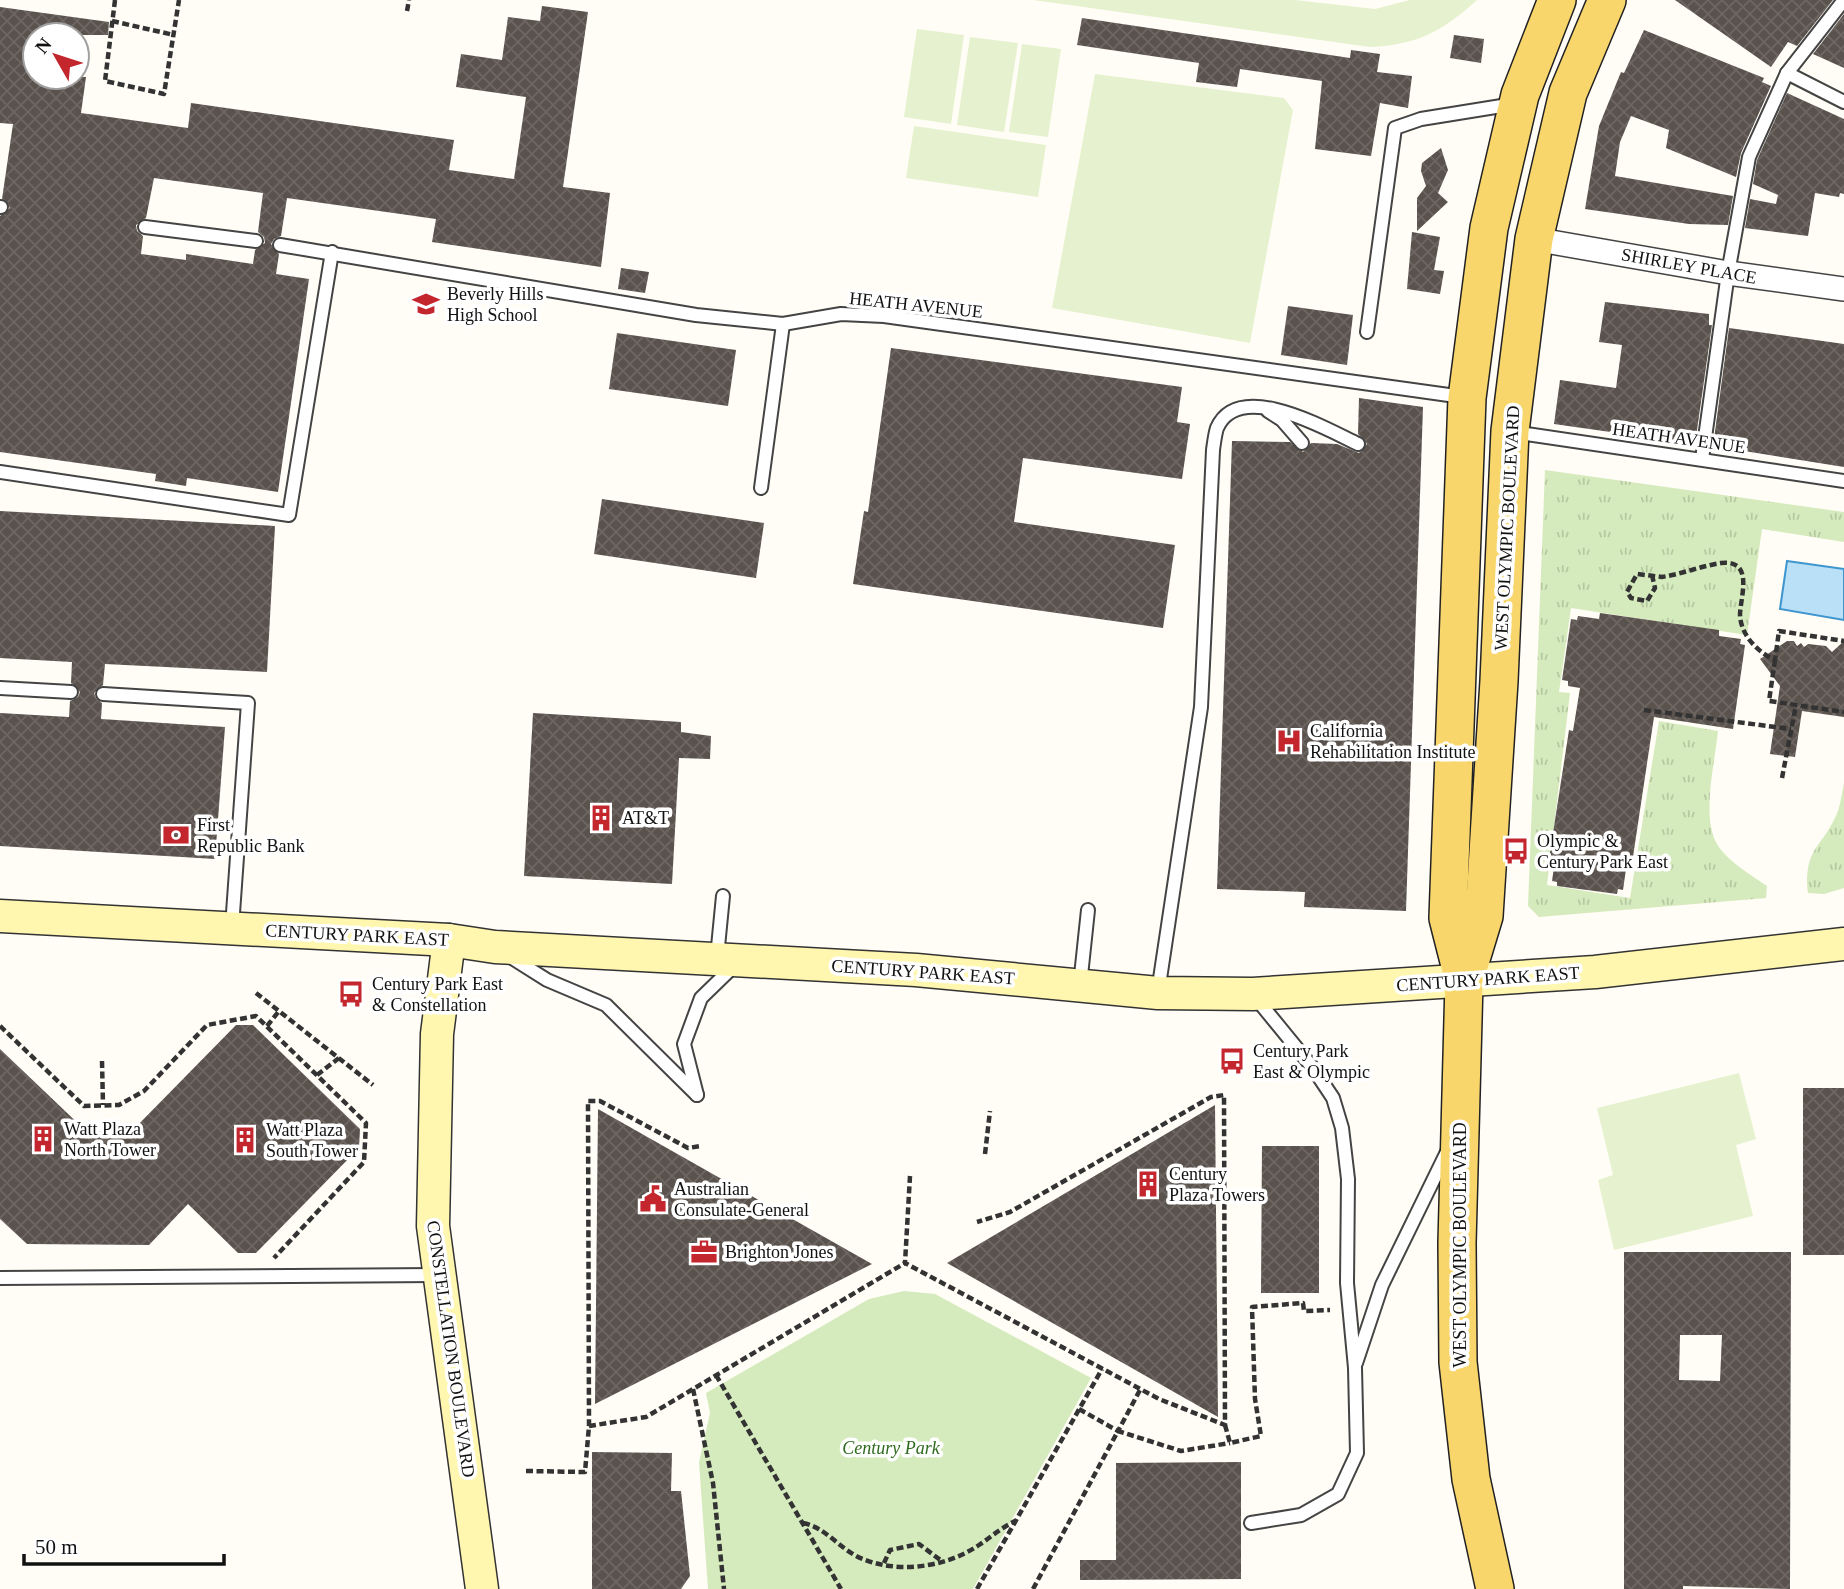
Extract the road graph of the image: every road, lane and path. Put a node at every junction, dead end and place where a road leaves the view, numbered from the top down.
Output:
1 (115, 0) edge
2 (179, 0) edge
3 (409, 0) edge
4 (1557, 0) edge
5 (1607, 0) edge
6 (1844, 0) edge
7 (407, 11) dead end
8 (112, 21) junction
9 (174, 35) junction
10 (1787, 73) junction
11 (1844, 102) edge
12 (1518, 103) junction
13 (145, 227) dead end
14 (1534, 239) junction
15 (256, 242) dead end
16 (280, 245) dead end
17 (332, 252) junction
18 (1728, 273) junction
19 (1844, 289) edge
20 (783, 324) junction
21 (1367, 332) dead end
22 (1467, 398) junction
23 (1262, 407) junction
24 (1510, 431) junction
25 (1302, 443) dead end
26 (1358, 444) dead end
27 (1702, 459) junction
28 (0, 472) edge
29 (1844, 481) edge
30 (761, 488) dead end
31 (1652, 575) junction
32 (1844, 641) edge
33 (1775, 660) junction
34 (0, 688) edge
35 (71, 692) dead end
36 (103, 694) dead end
37 (1796, 705) junction
38 (1644, 710) dead end
39 (1844, 712) edge
40 (1791, 729) junction
41 (1783, 778) dead end
42 (723, 896) dead end
43 (1088, 910) dead end
44 (0, 916) edge
45 (232, 928) junction
46 (449, 940) junction
47 (1844, 944) edge
48 (495, 947) junction
49 (729, 958) junction
50 (1464, 982) junction
51 (1080, 985) junction
52 (256, 993) dead end
53 (1158, 993) junction
54 (1253, 994) junction
55 (279, 1011) junction
56 (0, 1026) edge
57 (267, 1026) junction
58 (339, 1058) junction
59 (102, 1061) dead end
60 (317, 1075) junction
61 (373, 1085) dead end
62 (103, 1105) junction
63 (990, 1111) dead end
64 (1460, 1127) junction
65 (701, 1146) dead end
66 (985, 1154) dead end
67 (910, 1176) dead end
68 (977, 1222) dead end
69 (905, 1263) junction
70 (438, 1275) junction
71 (257, 1276) junction
72 (0, 1278) edge
73 (1330, 1310) dead end
74 (1355, 1368) junction
75 (1102, 1370) junction
76 (716, 1375) junction
77 (693, 1389) junction
78 (1140, 1390) junction
79 (1079, 1409) junction
80 (1225, 1425) junction
81 (589, 1426) junction
82 (1118, 1431) junction
83 (1230, 1443) junction
84 (526, 1471) dead end
85 (1477, 1515) junction
86 (1016, 1520) junction
87 (802, 1523) junction
88 (1251, 1523) dead end
89 (943, 1562) junction
90 (884, 1563) junction
91 (482, 1589) edge
92 (724, 1589) edge
93 (841, 1589) edge
94 (977, 1589) edge
95 (1033, 1589) edge
96 (1471, 1589) edge
97 (1495, 1589) edge
98 (1517, 1589) edge

1 - 8 path
2 - 9 path
3 - 7 path
4 - 12 main road, WEST OLYMPIC BOULEVARD
5 - 14 main road, WEST OLYMPIC BOULEVARD
6 - 10 lane
8 - 9 path
8 - 9 path
10 - 11 lane
10 - 18 lane
12 - 21 lane
12 - 22 main road, WEST OLYMPIC BOULEVARD
13 - 15 lane
14 - 18 street, SHIRLEY PLACE
14 - 24 main road, WEST OLYMPIC BOULEVARD
16 - 17 lane, HEATH AVENUE
17 - 20 lane, HEATH AVENUE
17 - 28 lane
18 - 19 street, SHIRLEY PLACE
18 - 27 lane
20 - 22 lane, HEATH AVENUE
20 - 30 lane
22 - 50 main road, WEST OLYMPIC BOULEVARD
23 - 25 lane
23 - 26 lane
23 - 53 lane
24 - 27 lane, HEATH AVENUE
24 - 50 main road, WEST OLYMPIC BOULEVARD
27 - 29 lane, HEATH AVENUE
31 - 31 path
31 - 33 path
32 - 33 path
33 - 37 path
34 - 35 lane
36 - 45 lane
37 - 39 path
37 - 40 path
38 - 40 path
40 - 41 path
42 - 49 lane
43 - 51 lane
44 - 45 main road, CENTURY PARK EAST
45 - 46 main road, CENTURY PARK EAST
46 - 48 main road, CENTURY PARK EAST
46 - 70 main road, CONSTELLATION BOULEVARD
47 - 50 main road, CENTURY PARK EAST
48 - 49 main road, CENTURY PARK EAST
48 - 49 lane
49 - 51 main road, CENTURY PARK EAST
50 - 54 main road, CENTURY PARK EAST
50 - 64 main road, WEST OLYMPIC BOULEVARD
51 - 53 main road, CENTURY PARK EAST
52 - 55 path
53 - 54 main road, CENTURY PARK EAST
54 - 74 lane
55 - 57 path
55 - 58 path
56 - 62 path
57 - 60 path
57 - 62 path
58 - 60 path
58 - 61 path
59 - 62 path
60 - 71 path
63 - 66 path
64 - 74 lane
64 - 85 main road, WEST OLYMPIC BOULEVARD
65 - 81 path
67 - 69 path
68 - 80 path
69 - 75 path
69 - 76 path
70 - 71 lane
70 - 91 main road, CONSTELLATION BOULEVARD
71 - 72 lane
73 - 83 path
74 - 88 lane
75 - 78 path
75 - 79 path
76 - 77 path
76 - 87 path
77 - 81 path
77 - 92 path
78 - 80 path
78 - 82 path
79 - 82 path
79 - 86 path
80 - 83 path
81 - 84 path
82 - 83 path
82 - 95 path
85 - 96 main road
85 - 97 main road, WEST OLYMPIC BOULEVARD
85 - 98 main road
86 - 89 path
86 - 94 path
87 - 90 path
87 - 93 path
89 - 90 path
89 - 90 path

